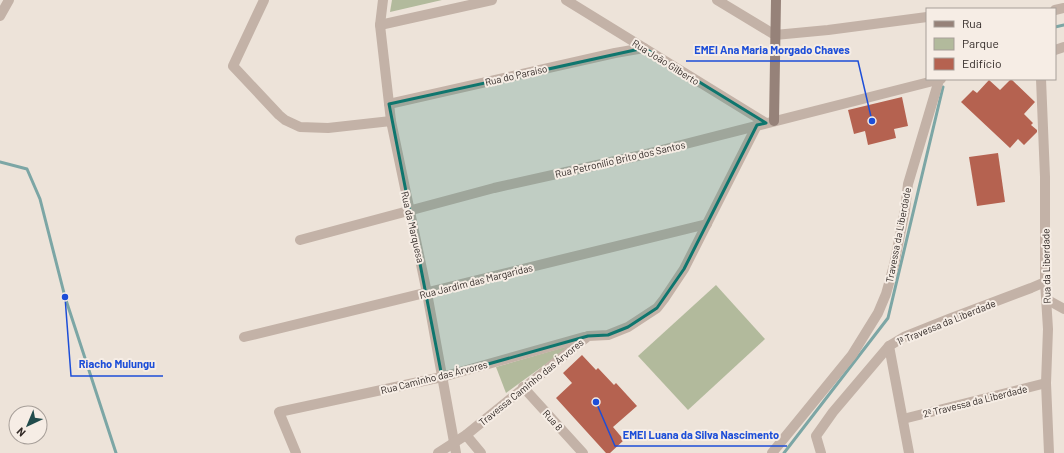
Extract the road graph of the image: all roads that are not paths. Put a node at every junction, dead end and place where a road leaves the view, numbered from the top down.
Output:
1 (9, 0) edge
2 (264, 0) edge
3 (383, 0) edge
4 (492, 0) edge
5 (566, 0) edge
6 (718, 0) edge
7 (776, 0) edge
8 (0, 16) edge
9 (926, 17) edge
10 (380, 25) junction
11 (775, 36) junction
12 (644, 48) junction
13 (936, 80) edge
14 (940, 80) edge
15 (1041, 80) edge
16 (389, 104) junction
17 (391, 121) junction
18 (766, 123) junction
19 (409, 211) junction
20 (708, 224) junction
21 (300, 240) dead end
22 (1045, 282) junction
23 (427, 293) junction
24 (1046, 300) junction
25 (1064, 309) edge
26 (588, 336) junction
27 (244, 338) dead end
28 (889, 346) junction
29 (442, 377) junction
30 (1046, 382) junction
31 (523, 388) junction
32 (903, 419) junction
33 (466, 435) junction
34 (455, 448) edge
35 (296, 453) edge
36 (438, 453) edge
37 (481, 453) edge
38 (583, 453) edge
39 (772, 453) edge
40 (821, 453) edge
41 (909, 453) edge
42 (1049, 453) edge

1 - 8 street
2 - 17 street
3 - 10 street, Rua da Marquesa
4 - 10 street
5 - 12 street, Rua João Gilberto
6 - 11 street
7 - 11 street
9 - 11 street
10 - 16 street, Rua da Marquesa
11 - 18 street
12 - 16 street, Rua do Paraíso
12 - 18 street, Rua João Gilberto
13 - 18 street, Rua Petronílio Brito dos Santos
14 - 39 street, Travessa da Liberdade
15 - 22 street, Rua da Liberdade
16 - 17 street, Rua da Marquesa
17 - 19 street, Rua da Marquesa
18 - 19 street, Rua Petronílio Brito dos Santos
18 - 20 street, Travessa Caminho das Árvores
19 - 21 street, Rua Petronílio Brito dos Santos
19 - 23 street, Rua da Marquesa
20 - 23 street, Rua Jardim das Margaridas
20 - 26 street, Travessa Caminho das Árvores
22 - 24 street, Rua da Liberdade
22 - 28 street, 1ª Travessa da Liberdade
23 - 27 street, Rua Jardim das Margaridas
23 - 29 street, Rua da Marquesa
24 - 25 street
24 - 30 street, Rua da Liberdade
26 - 29 street, Rua Caminho das Árvores
26 - 31 street, Travessa Caminho das Árvores
28 - 32 street
28 - 40 street, 1ª Travessa da Liberdade
29 - 34 street, Rua da Marquesa
29 - 35 street, Rua Caminho das Árvores
30 - 32 street, 2ª Travessa da Liberdade
30 - 42 street, Rua da Liberdade
31 - 33 street, Travessa Caminho das Árvores
31 - 38 street, Rua 8
32 - 41 street
33 - 34 street, Travessa Caminho das Árvores
33 - 37 street
34 - 36 street, Travessa Caminho das Árvores

